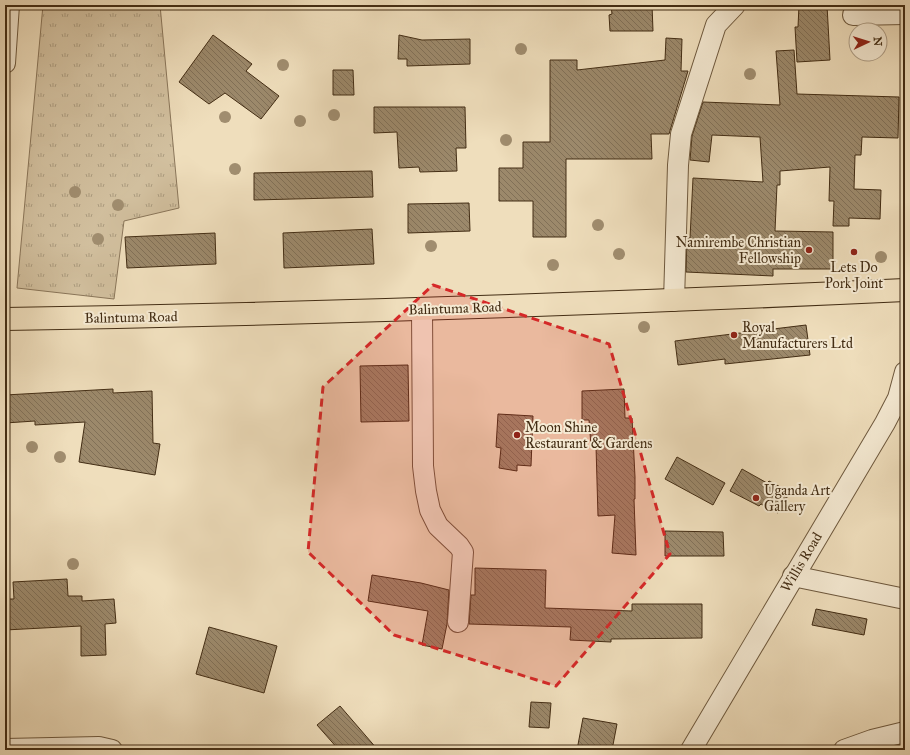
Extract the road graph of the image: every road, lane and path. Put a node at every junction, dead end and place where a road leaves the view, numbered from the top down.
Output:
1 (9, 5) edge
2 (735, 5) edge
3 (905, 14) edge
4 (853, 15) dead end
5 (5, 63) edge
6 (905, 290) edge
7 (674, 301) junction
8 (422, 310) junction
9 (5, 319) edge
10 (905, 372) edge
11 (793, 576) junction
12 (905, 598) edge
13 (458, 622) dead end
14 (905, 732) edge
15 (5, 749) edge
16 (112, 750) edge
17 (691, 750) edge
18 (844, 750) edge

1 - 5 street
2 - 7 street
3 - 4 street
6 - 7 main road, Balintuma Road
7 - 8 main road, Balintuma Road
8 - 9 main road, Balintuma Road
8 - 13 street
10 - 11 street, Willis Road
11 - 12 street
11 - 17 street, Willis Road
14 - 18 street
15 - 16 street

